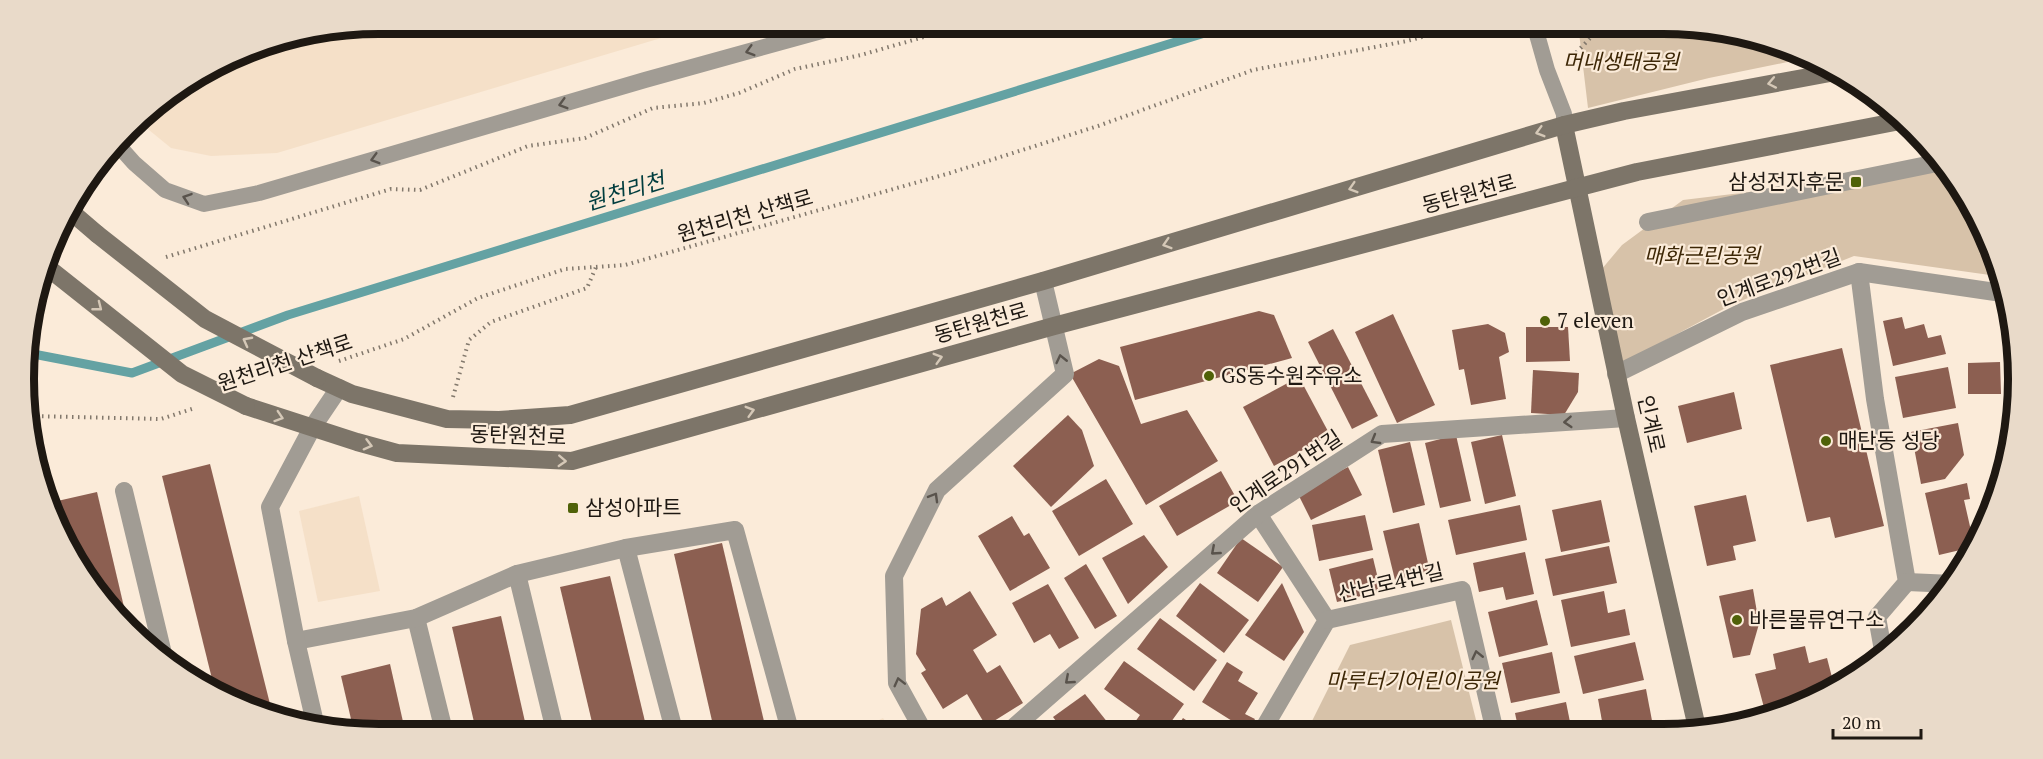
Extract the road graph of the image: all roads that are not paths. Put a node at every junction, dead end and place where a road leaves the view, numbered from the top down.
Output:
1 (811, 34) edge
2 (1537, 34) edge
3 (1824, 74) edge
4 (1893, 122) edge
5 (1564, 125) junction
6 (122, 150) edge
7 (1933, 164) edge
8 (1576, 188) junction
9 (76, 216) edge
10 (1648, 222) dead end
11 (52, 271) edge
12 (1859, 272) junction
13 (1043, 281) junction
14 (1998, 292) edge
15 (1053, 326) junction
16 (1616, 374) junction
17 (339, 388) junction
18 (1626, 418) junction
19 (312, 428) junction
20 (124, 491) dead end
21 (1258, 514) junction
22 (626, 548) junction
23 (517, 574) junction
24 (1907, 582) junction
25 (1941, 583) edge
26 (416, 618) junction
27 (1327, 620) junction
28 (296, 641) junction
29 (1882, 646) edge
30 (161, 647) edge
31 (314, 718) edge
32 (1696, 723) edge
33 (442, 724) edge
34 (553, 724) edge
35 (672, 724) edge
36 (787, 724) edge
37 (920, 724) edge
38 (1017, 724) edge
39 (1266, 724) edge
40 (1493, 724) edge

1 -> 6 lane
2 - 5 lane
3 -> 5 main road, 동탄원천로
4 - 8 main road, 동탄원천로
5 - 8 main road, 인계로
5 -> 13 main road, 동탄원천로
7 - 10 street
8 - 15 main road, 동탄원천로
8 - 16 main road, 인계로
17 -> 9 main road, 동탄원천로, bridge
11 -> 19 main road, 동탄원천로, bridge
12 - 14 street, 인계로292번길
12 - 16 street, 인계로292번길
12 - 24 street
13 - 15 street, 동탄원천로
13 - 17 main road, 동탄원천로
19 -> 15 main road, 동탄원천로
37 -> 15 street, 동탄원천로
16 - 18 main road, 인계로
17 - 19 street
18 -> 21 street, 인계로291번길
18 - 32 main road, 인계로
19 - 28 street
20 - 30 street
21 - 27 street
21 -> 38 street, 인계로291번길
22 - 23 street
22 - 35 street
22 - 36 street
23 - 26 street
23 - 34 street
24 - 25 street
24 - 29 street
26 - 28 street
26 - 33 street
27 - 39 street
40 -> 27 street, 산남로4번길
28 - 31 street

